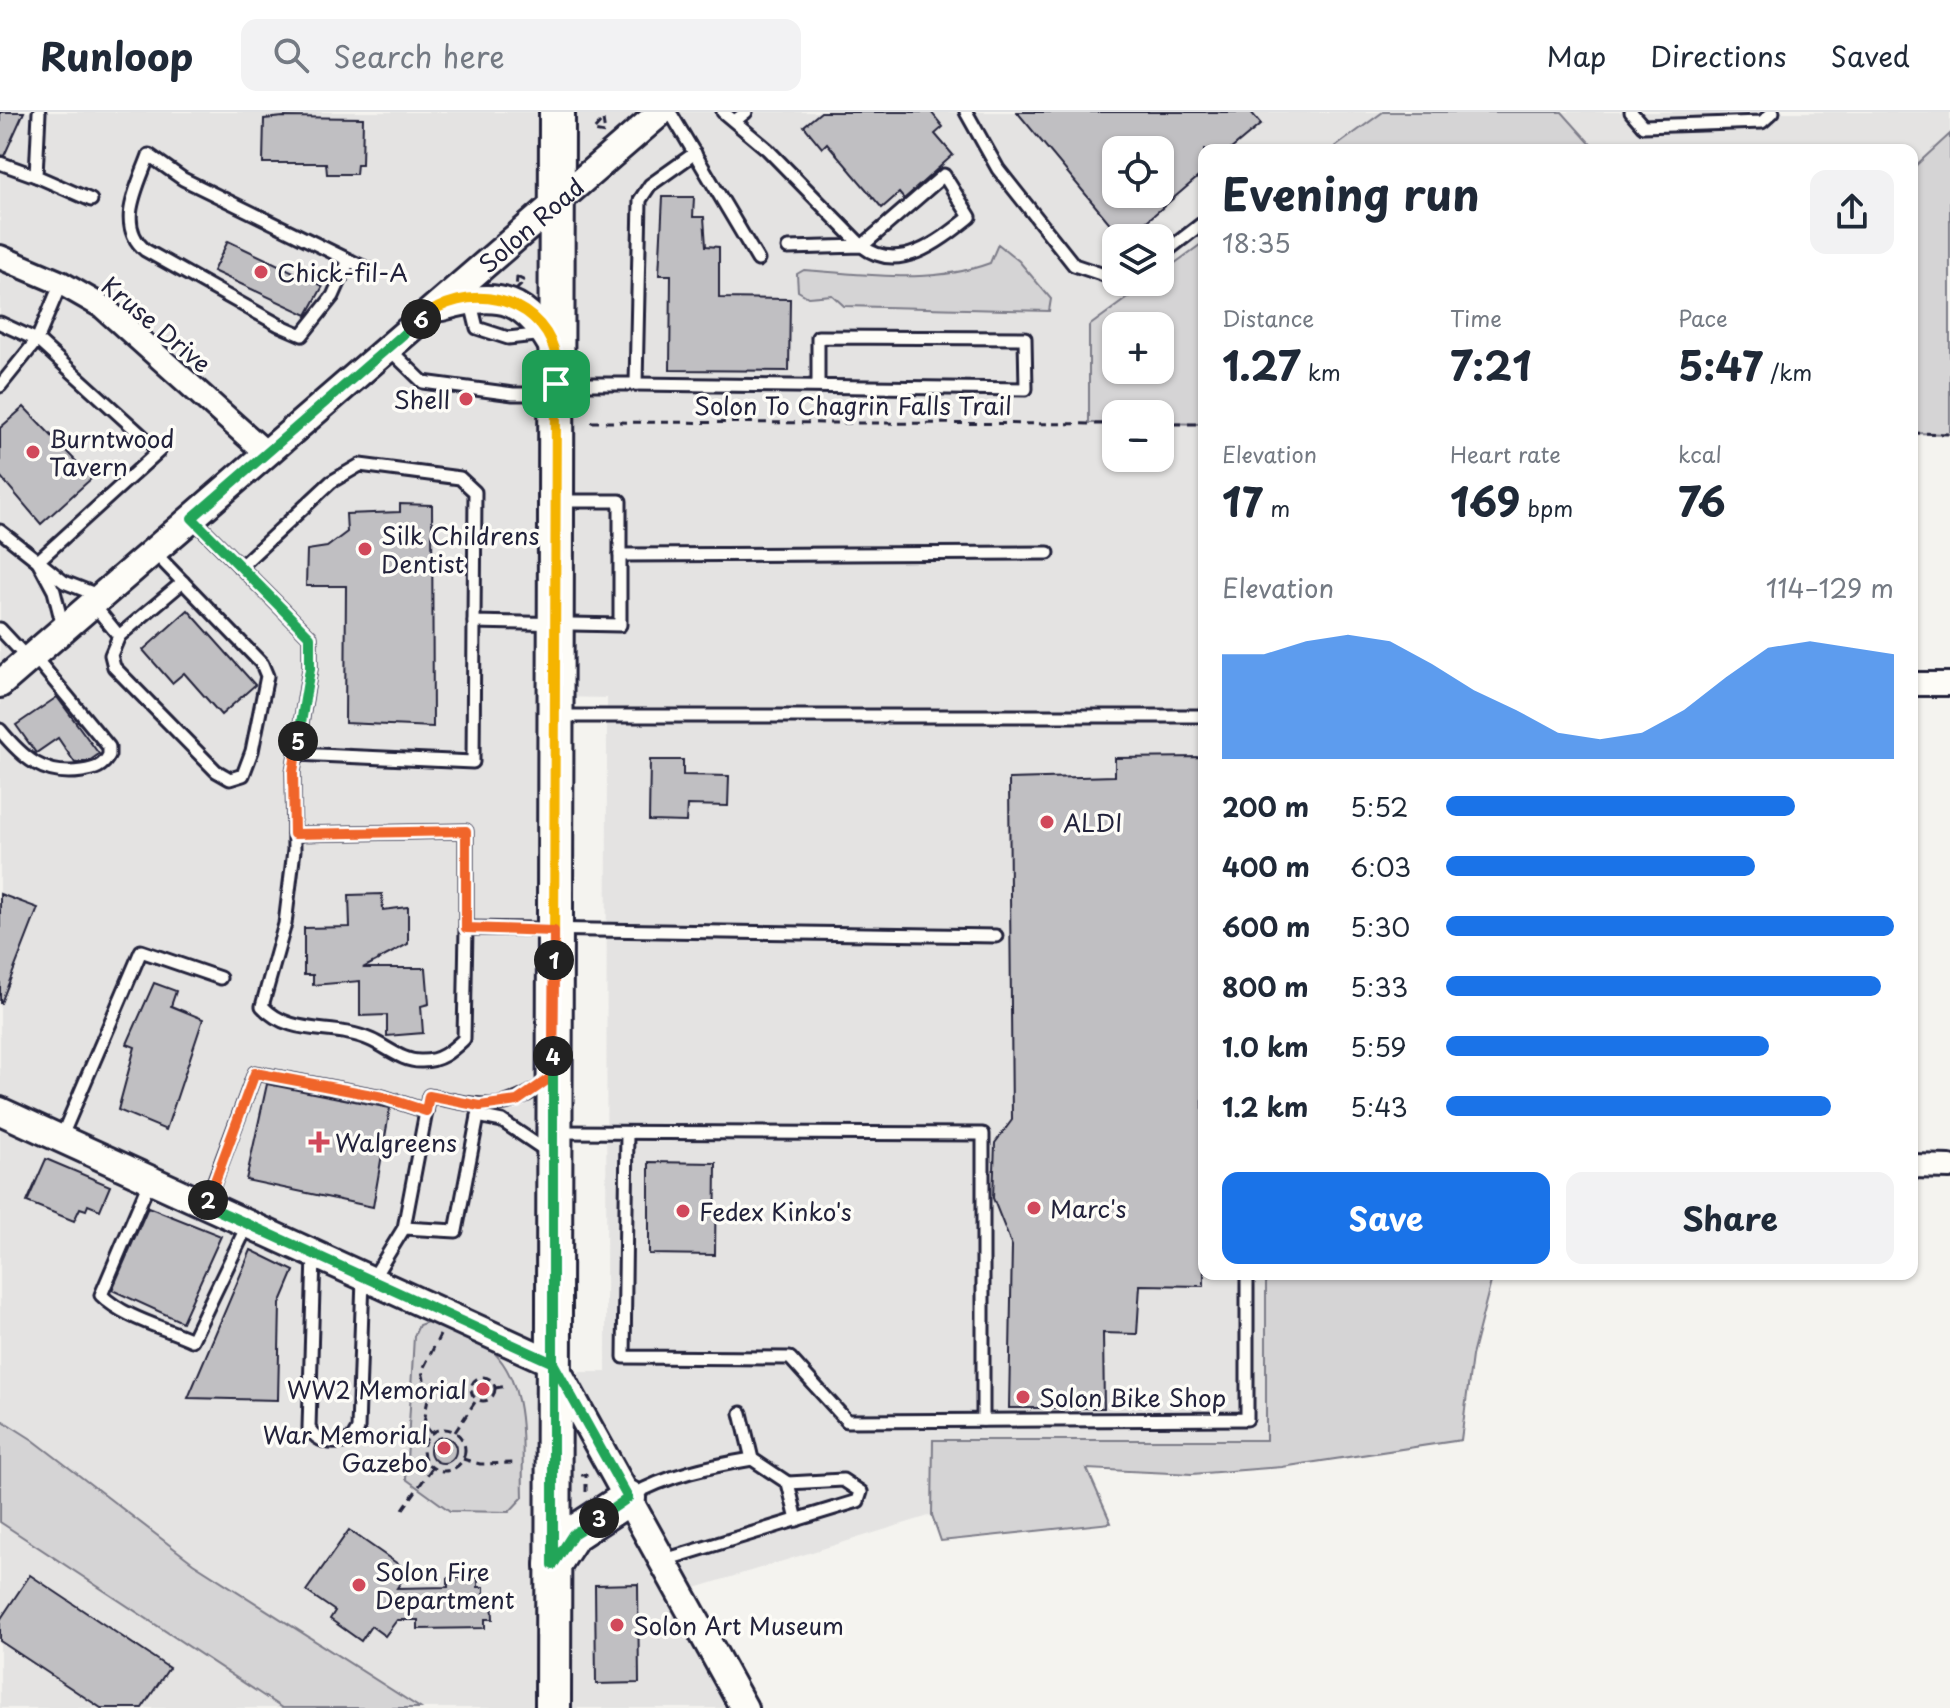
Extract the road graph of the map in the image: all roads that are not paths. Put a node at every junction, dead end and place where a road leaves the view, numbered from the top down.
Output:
1 (39, 112) edge
2 (557, 112) edge
3 (661, 112) edge
4 (670, 112) edge
5 (723, 112) edge
6 (746, 112) edge
7 (966, 112) edge
8 (1631, 112) edge
9 (1773, 112) edge
10 (736, 120) junction
11 (695, 153) junction
12 (0, 163) edge
13 (36, 176) junction
14 (91, 200) dead end
15 (556, 203) junction
16 (1198, 227) edge
17 (1174, 245) edge
18 (862, 246) junction
19 (788, 248) dead end
20 (0, 257) edge
21 (349, 260) junction
22 (758, 260) dead end
23 (369, 270) dead end
24 (1102, 274) edge
25 (61, 283) junction
26 (430, 311) junction
27 (0, 323) edge
28 (37, 340) junction
29 (388, 348) junction
30 (553, 366) junction
31 (636, 384) junction
32 (0, 386) edge
33 (818, 386) junction
34 (266, 453) junction
35 (555, 501) junction
36 (192, 518) junction
37 (0, 531) edge
38 (153, 551) junction
39 (1048, 553) dead end
40 (620, 555) junction
41 (38, 561) junction
42 (240, 567) junction
43 (183, 582) junction
44 (97, 600) junction
45 (474, 622) junction
46 (555, 622) junction
47 (0, 629) edge
48 (63, 629) junction
49 (119, 636) junction
50 (31, 657) junction
51 (0, 684) edge
52 (1918, 684) edge
53 (1950, 684) edge
54 (555, 716) junction
55 (1198, 716) edge
56 (0, 730) edge
57 (296, 754) junction
58 (294, 834) junction
59 (466, 928) junction
60 (554, 931) junction
61 (996, 936) dead end
62 (220, 978) dead end
63 (553, 1076) junction
64 (0, 1111) edge
65 (426, 1111) junction
66 (479, 1111) junction
67 (627, 1133) junction
68 (60, 1139) junction
69 (553, 1144) junction
70 (1918, 1166) edge
71 (1950, 1167) edge
72 (150, 1179) junction
73 (206, 1205) junction
74 (248, 1224) junction
75 (404, 1228) junction
76 (314, 1254) junction
77 (367, 1278) junction
78 (1247, 1280) edge
79 (553, 1363) junction
80 (741, 1413) dead end
81 (983, 1420) junction
82 (752, 1459) junction
83 (788, 1483) junction
84 (628, 1498) junction
85 (797, 1520) junction
86 (661, 1561) junction
87 (553, 1565) junction
88 (553, 1708) edge
89 (744, 1708) edge

1 - 13 lane
2 - 15 main road
3 - 15 street, Solon Road
4 - 11 lane
5 - 10 lane
6 - 10 lane
7 - 24 lane
8 - 9 lane
10 - 18 lane
11 - 22 lane
11 - 31 lane
12 - 13 lane
13 - 14 lane
15 - 26 street, Solon Road
15 - 30 main road
16 - 17 lane
18 - 18 lane
18 - 19 lane
20 - 25 street, Kruse Drive
21 - 21 lane
21 - 23 lane
25 - 28 lane
25 - 34 street, Kruse Drive
26 - 29 street, Solon Road
26 - 30 street
27 - 28 lane
28 - 32 lane
28 - 41 lane
29 - 30 lane
29 - 34 street, Solon Road
30 - 31 lane
30 - 35 main road
31 - 33 lane
33 - 33 lane
34 - 36 street, Solon Road
35 - 40 lane
35 - 46 main road
36 - 38 street, Solon Road
36 - 42 lane
37 - 41 lane
38 - 43 lane
38 - 44 street, Solon Road
39 - 40 lane
40 - 46 lane
41 - 44 lane
41 - 48 lane
42 - 45 lane
42 - 57 lane
43 - 49 lane
43 - 49 lane
44 - 48 street, Solon Road
44 - 49 lane
45 - 46 lane
45 - 57 lane
46 - 54 main road
47 - 50 lane
48 - 50 street, Solon Road
50 - 51 street, Solon Road
50 - 56 lane
52 - 53 street
54 - 55 lane
54 - 60 main road
57 - 58 lane
58 - 59 lane
58 - 59 lane
59 - 60 lane
60 - 61 lane
60 - 63 main road
62 - 68 lane
63 - 66 lane
63 - 69 main road
64 - 68 street
65 - 66 lane
65 - 73 lane
65 - 75 lane
66 - 69 lane
66 - 75 lane
67 - 69 lane
67 - 81 lane
67 - 81 lane
68 - 72 street
69 - 79 main road
70 - 71 street
72 - 73 street
72 - 74 lane
73 - 74 street
74 - 76 street
75 - 77 lane
76 - 77 street
76 - 77 lane
77 - 79 street
78 - 81 lane
79 - 84 street
79 - 87 main road
80 - 82 lane
82 - 83 lane
82 - 84 lane
83 - 85 lane
83 - 85 lane
84 - 86 street
84 - 87 main road
85 - 86 lane
86 - 89 street
87 - 88 main road

